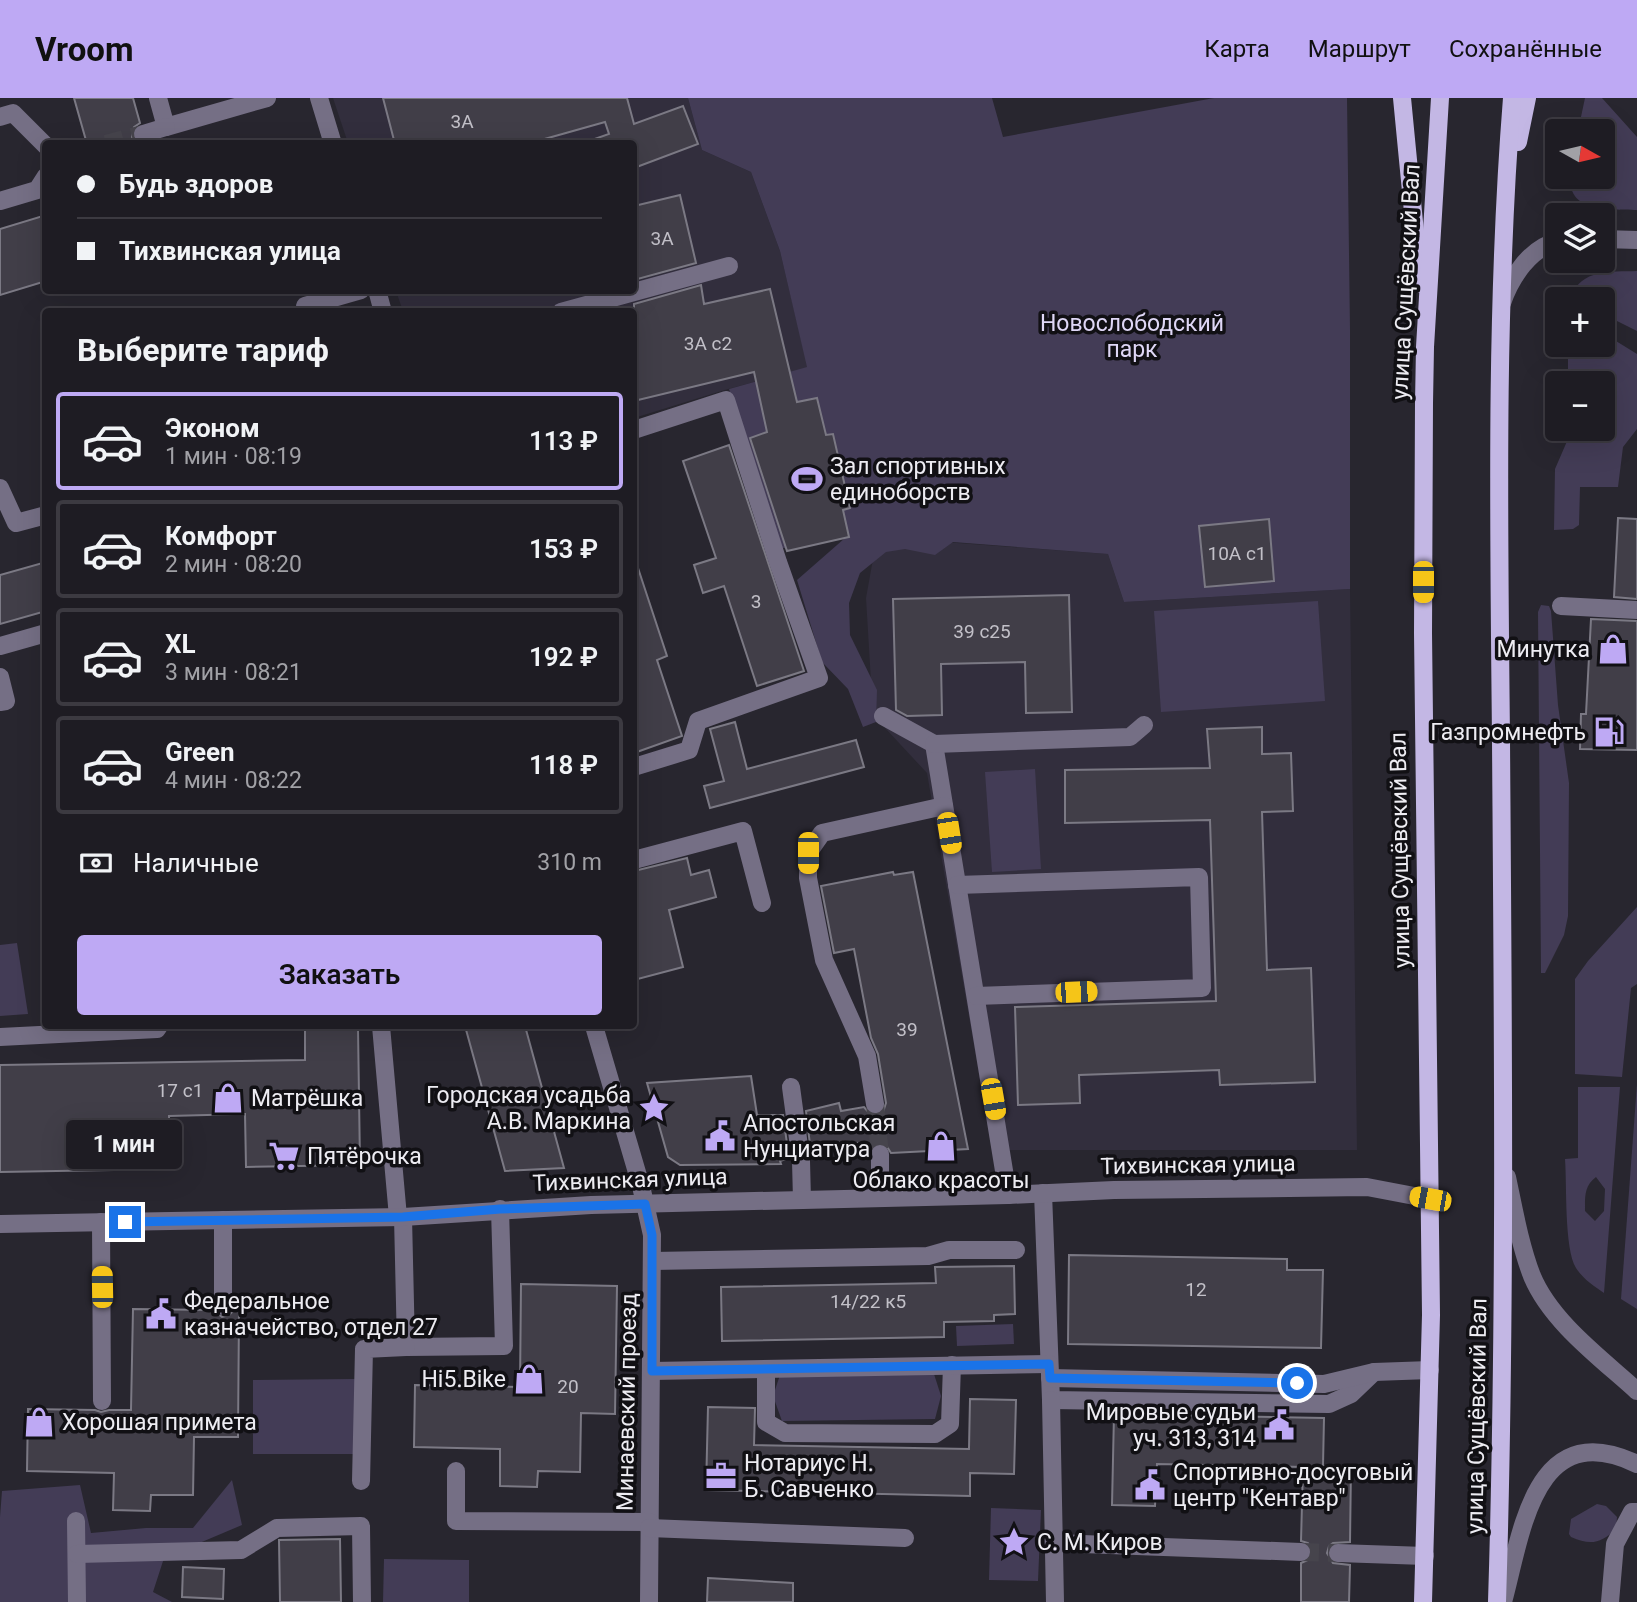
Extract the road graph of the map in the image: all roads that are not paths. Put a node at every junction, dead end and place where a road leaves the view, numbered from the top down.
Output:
1 (158, 98) edge
2 (267, 98) edge
3 (319, 98) edge
4 (1402, 98) edge
5 (1440, 98) edge
6 (1512, 98) edge
7 (1527, 98) edge
8 (4, 113) edge
9 (166, 127) junction
10 (143, 134) tunnel mouth
11 (332, 140) edge
12 (42, 143) edge
13 (42, 182) edge
14 (0, 201) edge
15 (1503, 239) junction
16 (1615, 239) edge
17 (1637, 240) edge
18 (1545, 244) edge
19 (729, 266) dead end
20 (637, 291) edge
21 (347, 294) edge
22 (627, 294) edge
23 (305, 306) dead end
24 (576, 308) edge
25 (1500, 317) junction
26 (1425, 347) junction
27 (637, 429) edge
28 (0, 488) edge
29 (42, 516) edge
30 (1562, 606) dead end
31 (1637, 610) edge
32 (42, 634) edge
33 (0, 646) edge
34 (0, 677) edge
35 (0, 702) edge
36 (883, 716) dead end
37 (1144, 725) dead end
38 (934, 744) junction
39 (637, 766) edge
40 (944, 806) junction
41 (637, 859) edge
42 (957, 885) junction
43 (762, 903) dead end
44 (976, 996) junction
45 (93, 1029) edge
46 (381, 1029) edge
47 (595, 1029) edge
48 (0, 1037) edge
49 (791, 1087) dead end
50 (876, 1104) tunnel mouth
51 (880, 1154) tunnel mouth
52 (1503, 1157) junction
53 (1043, 1193) junction
54 (1008, 1195) junction
55 (876, 1198) junction
56 (1430, 1199) junction
57 (802, 1200) junction
58 (645, 1204) junction
59 (500, 1209) junction
60 (400, 1217) junction
61 (223, 1220) junction
62 (101, 1222) junction
63 (0, 1224) edge
64 (1016, 1250) dead end
65 (653, 1261) junction
66 (223, 1306) dead end
67 (406, 1347) junction
68 (952, 1365) junction
69 (766, 1369) junction
70 (1430, 1370) junction
71 (652, 1371) junction
72 (1050, 1371) junction
73 (1374, 1372) junction
74 (1637, 1391) edge
75 (1051, 1400) junction
76 (102, 1401) dead end
77 (1637, 1464) edge
78 (456, 1471) dead end
79 (361, 1481) dead end
80 (1637, 1513) edge
81 (76, 1521) dead end
82 (650, 1525) junction
83 (905, 1538) dead end
84 (1055, 1543) junction
85 (1301, 1552) tunnel mouth
86 (1338, 1553) tunnel mouth
87 (76, 1554) junction
88 (1424, 1556) junction
89 (77, 1602) edge
90 (362, 1602) edge
91 (649, 1602) edge
92 (1055, 1602) edge
93 (1423, 1602) edge
94 (1497, 1602) edge
95 (1503, 1602) edge
96 (1610, 1602) edge

1 - 9 street
2 - 9 street
3 - 11 street
4 - 26 main road
5 - 26 main road, улица Сущёвский Вал
6 - 15 main road, улица Сущёвский Вал
7 - 15 main road
8 - 12 street
9 - 10 street
13 - 14 street
15 - 25 main road, улица Сущёвский Вал
16 - 17 street
18 - 25 street
19 - 20 street
21 - 23 street
22 - 24 street
25 - 52 main road, улица Сущёвский Вал
26 - 56 main road, улица Сущёвский Вал
27 - 39 street
28 - 29 street
30 - 31 street
32 - 33 street
34 - 35 street
36 - 38 street
37 - 38 street
38 - 40 street
40 - 42 street
40 - 50 street
41 - 43 street
42 - 44 street
42 - 44 street
44 - 54 street
45 - 48 street
46 - 60 street
47 - 58 street, Минаевский проезд
49 - 57 street
51 - 55 street
52 - 74 street
52 - 94 main road, улица Сущёвский Вал
53 - 54 street, Тихвинская улица
53 - 56 street, Тихвинская улица
53 - 72 street
54 - 55 street, Тихвинская улица
55 - 57 street, Тихвинская улица
56 - 70 main road, улица Сущёвский Вал
57 - 58 street, Тихвинская улица
58 - 59 street, Тихвинская улица
58 - 65 street, Минаевский проезд
59 - 60 street, Тихвинская улица
59 - 67 street
60 - 61 street, Тихвинская улица
60 - 67 street
61 - 62 street, Тихвинская улица
61 - 66 street
62 - 63 street, Тихвинская улица
62 - 76 street
64 - 65 street
65 - 71 street, Минаевский проезд
67 - 79 street
68 - 69 street
68 - 69 street
68 - 72 street
69 - 71 street
70 - 73 street
70 - 88 main road, улица Сущёвский Вал
71 - 82 street, Минаевский проезд
72 - 73 street
72 - 75 street
73 - 75 street
75 - 84 street
77 - 95 street
78 - 82 street
80 - 96 street
81 - 87 street
82 - 83 street
82 - 91 street, Минаевский проезд
84 - 85 street
84 - 92 street
86 - 88 street
87 - 89 street
87 - 90 street
88 - 93 main road, улица Сущёвский Вал

